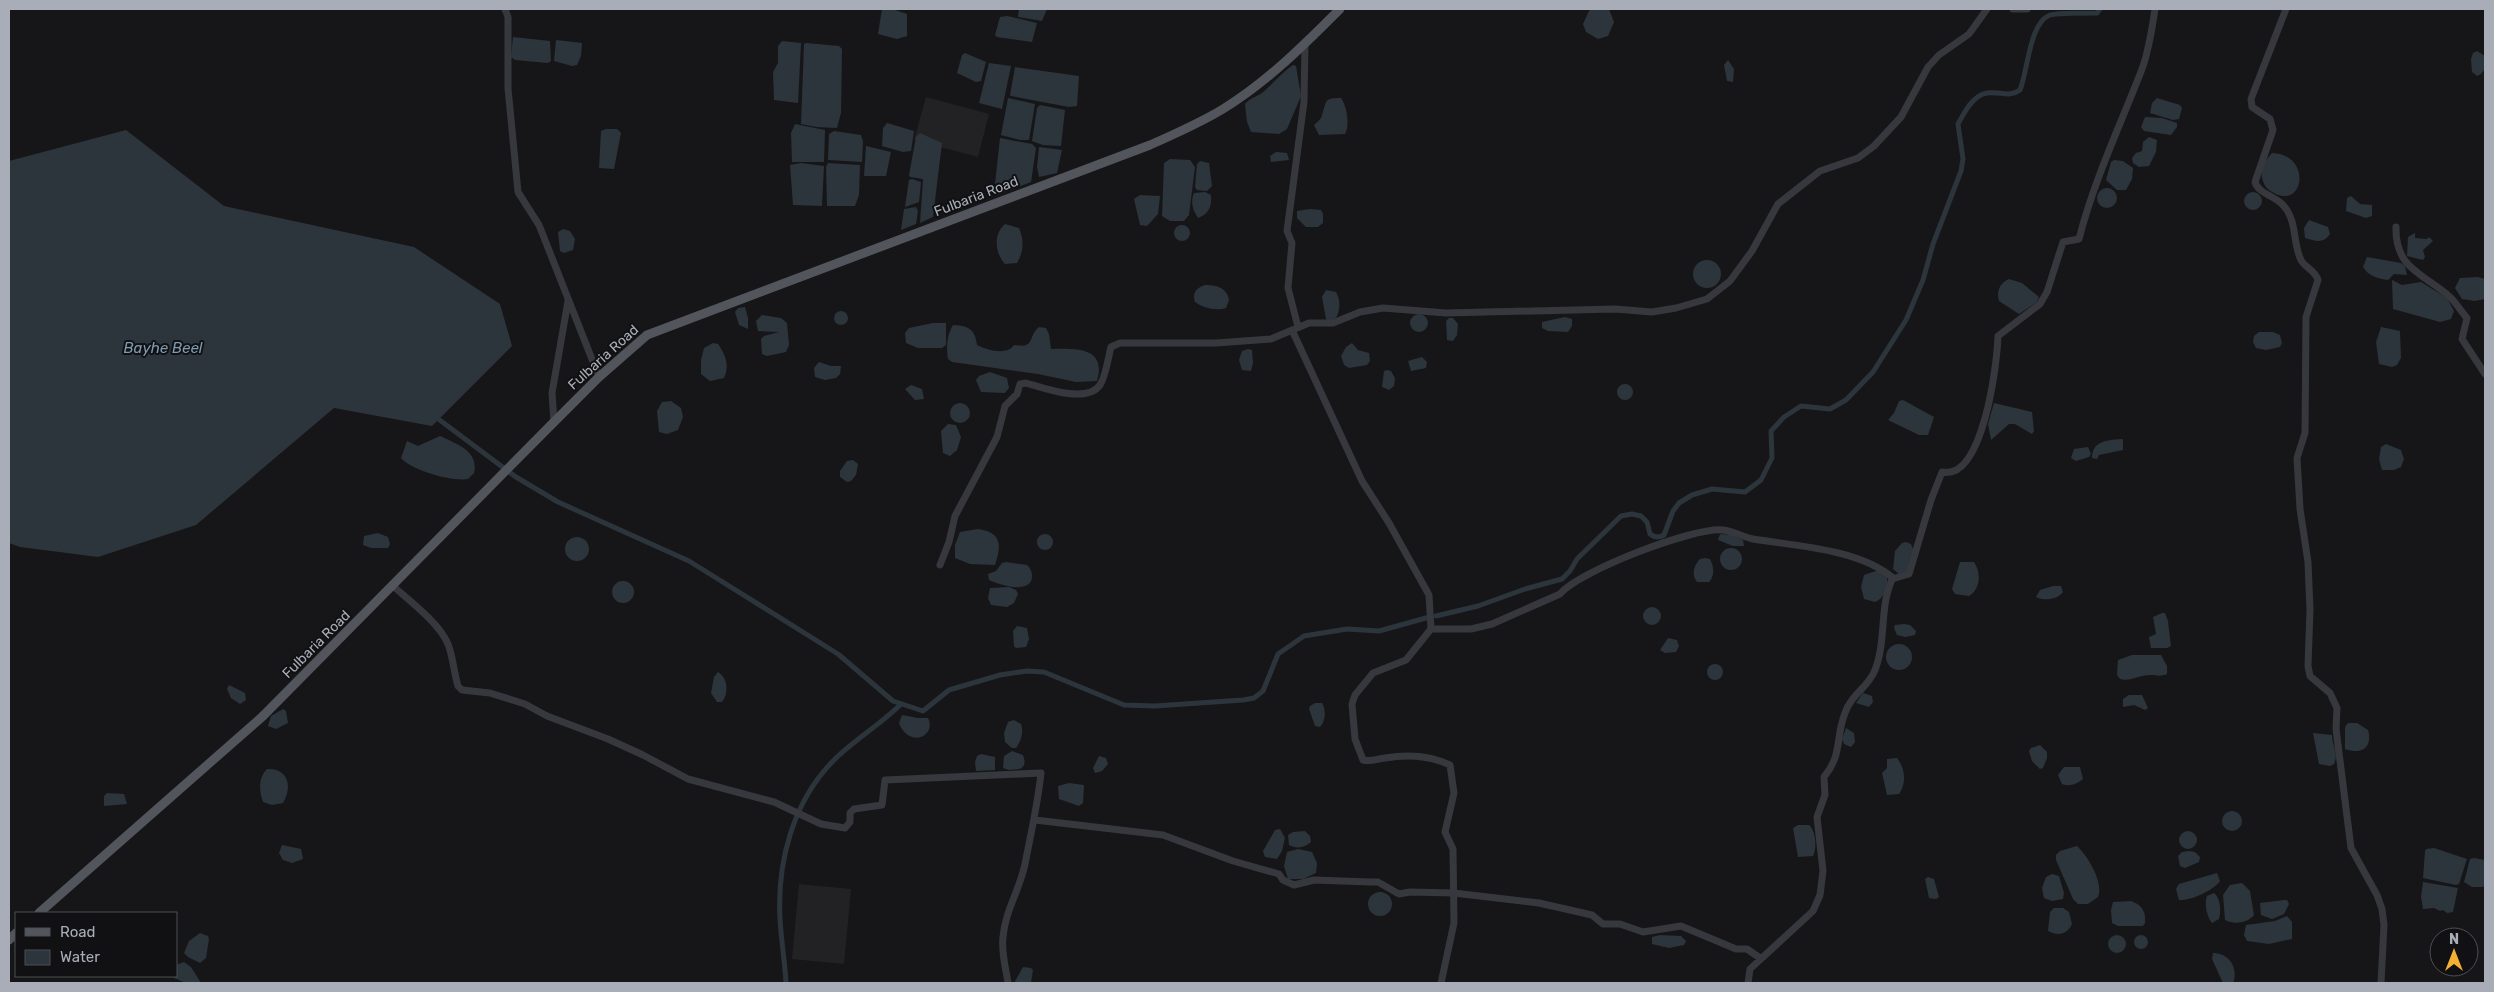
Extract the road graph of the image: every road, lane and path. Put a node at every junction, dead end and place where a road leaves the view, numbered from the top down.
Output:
1 (506, 9) edge
2 (1340, 9) edge
3 (1986, 9) edge
4 (2013, 9) edge
5 (2027, 9) edge
6 (2155, 9) edge
7 (2286, 9) edge
8 (1305, 44) junction
9 (2396, 227) dead end
10 (568, 300) junction
11 (1295, 329) junction
12 (2485, 374) edge
13 (600, 377) junction
14 (554, 422) junction
15 (940, 565) dead end
16 (1893, 578) junction
17 (393, 586) junction
18 (1431, 629) junction
19 (1035, 820) junction
20 (1454, 894) junction
21 (41, 912) edge
22 (1760, 958) junction
23 (1008, 983) edge
24 (1441, 983) edge
25 (1748, 983) edge
26 (2381, 983) edge

1 - 10 street
2 - 8 main road, Fulbaria Road
3 - 11 street
4 - 5 street
6 - 16 street
7 - 26 street
8 - 11 street
8 - 13 main road, Fulbaria Road
9 - 12 street
10 - 13 street
10 - 14 street
11 - 15 street
11 - 18 street
13 - 14 main road, Fulbaria Road
14 - 17 main road, Fulbaria Road
16 - 18 street
16 - 22 street
17 - 19 street
17 - 21 main road, Fulbaria Road
18 - 20 street
19 - 20 street
19 - 23 street
20 - 22 street
20 - 24 street
22 - 25 street

